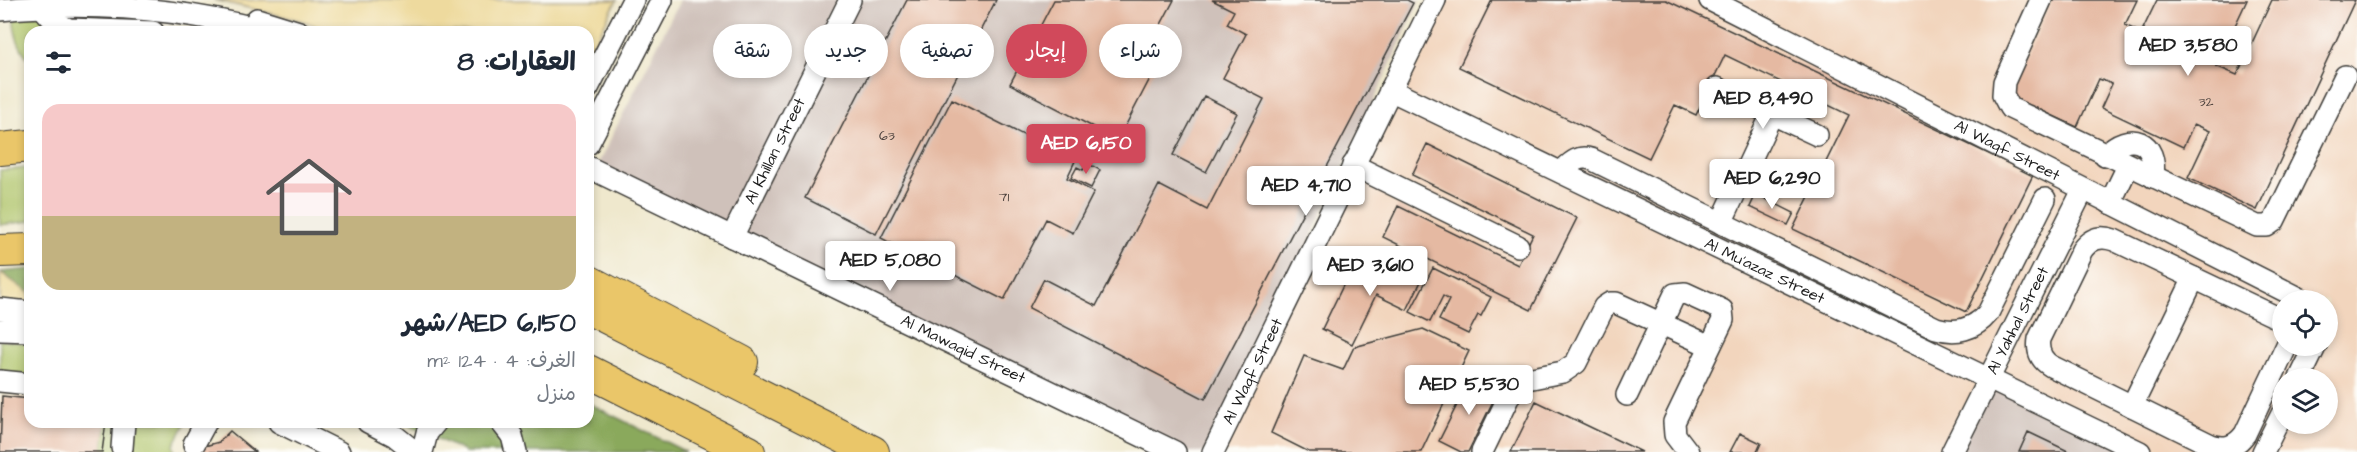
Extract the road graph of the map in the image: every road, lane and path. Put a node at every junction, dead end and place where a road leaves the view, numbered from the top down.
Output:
1 (133, 0) edge
2 (633, 0) edge
3 (662, 0) edge
4 (850, 0) edge
5 (1435, 0) edge
6 (1710, 0) edge
7 (2041, 0) edge
8 (0, 1) edge
9 (31, 3) edge
10 (0, 10) edge
11 (62, 26) edge
12 (246, 26) edge
13 (277, 26) edge
14 (594, 76) edge
15 (2344, 76) dead end
16 (1717, 88) dead end
17 (1390, 90) junction
18 (1772, 114) junction
19 (594, 132) edge
20 (1816, 135) dead end
21 (24, 147) edge
22 (0, 149) edge
23 (2105, 155) junction
24 (1353, 165) junction
25 (2128, 166) junction
26 (594, 170) edge
27 (1561, 172) junction
28 (2153, 177) junction
29 (2083, 190) junction
30 (2045, 199) dead end
31 (2110, 203) junction
32 (1721, 223) junction
33 (732, 237) junction
34 (1518, 246) dead end
35 (24, 249) edge
36 (0, 251) edge
37 (2207, 252) junction
38 (2194, 278) junction
39 (594, 283) edge
40 (2283, 290) edge
41 (0, 309) edge
42 (24, 311) edge
43 (594, 311) edge
44 (2272, 315) edge
45 (1660, 323) junction
46 (1936, 328) junction
47 (0, 330) edge
48 (24, 331) edge
49 (1710, 346) junction
50 (1926, 348) junction
51 (2282, 356) edge
52 (594, 374) edge
53 (1988, 378) junction
54 (0, 381) edge
55 (24, 383) edge
56 (1627, 395) dead end
57 (2132, 406) junction
58 (822, 427) junction
59 (124, 428) edge
60 (203, 428) edge
61 (291, 428) edge
62 (380, 428) edge
63 (431, 428) edge
64 (506, 428) edge
65 (2272, 434) edge
66 (194, 444) dead end
67 (122, 448) dead end
68 (339, 452) edge
69 (415, 452) edge
70 (422, 452) edge
71 (516, 452) edge
72 (749, 452) edge
73 (873, 452) edge
74 (1175, 452) edge
75 (1213, 452) edge
76 (1482, 452) edge
77 (1688, 452) edge
78 (1952, 452) edge
79 (2140, 452) edge
80 (2263, 452) edge

1 - 13 street
2 - 14 street
3 - 19 street
4 - 33 street, Al Khillan Street
5 - 17 street, Al Waqf Street
6 - 29 street, Al Waqf Street
7 - 23 street
8 - 9 street
9 - 10 street
9 - 11 street
9 - 12 street
15 - 28 street
16 - 18 street
17 - 24 street, Al Waqf Street
17 - 27 street, Al Mu'azaz Street
18 - 20 street
18 - 32 street
21 - 22 highway
23 - 25 street
23 - 28 street
24 - 34 street
24 - 75 street, Al Waqf Street
25 - 28 street
25 - 31 street
26 - 33 street, Al Mawaqid Street
27 - 32 street
27 - 50 street, Al Mu'azaz Street
29 - 31 street, Al Waqf Street
29 - 53 street, Al Yahhal Street
30 - 46 street
31 - 37 street, Al Waqf Street
32 - 46 street
33 - 74 street, Al Mawaqid Street
35 - 36 highway
37 - 38 street
37 - 40 street, Al Waqf Street
38 - 44 street
38 - 57 street
38 - 57 street
39 - 58 highway
41 - 42 street
43 - 58 highway
45 - 49 street
45 - 49 street
45 - 56 street
45 - 76 street
46 - 50 street
47 - 48 street
49 - 77 street
50 - 53 street, Al Mu'azaz Street
51 - 57 street
52 - 72 highway
53 - 78 street, Al Yahhal Street
53 - 79 street, Al Mu'azaz Street
54 - 55 street
58 - 73 highway
59 - 67 street
60 - 66 street
61 - 68 street
62 - 69 street
63 - 70 street
64 - 71 street
65 - 80 street

